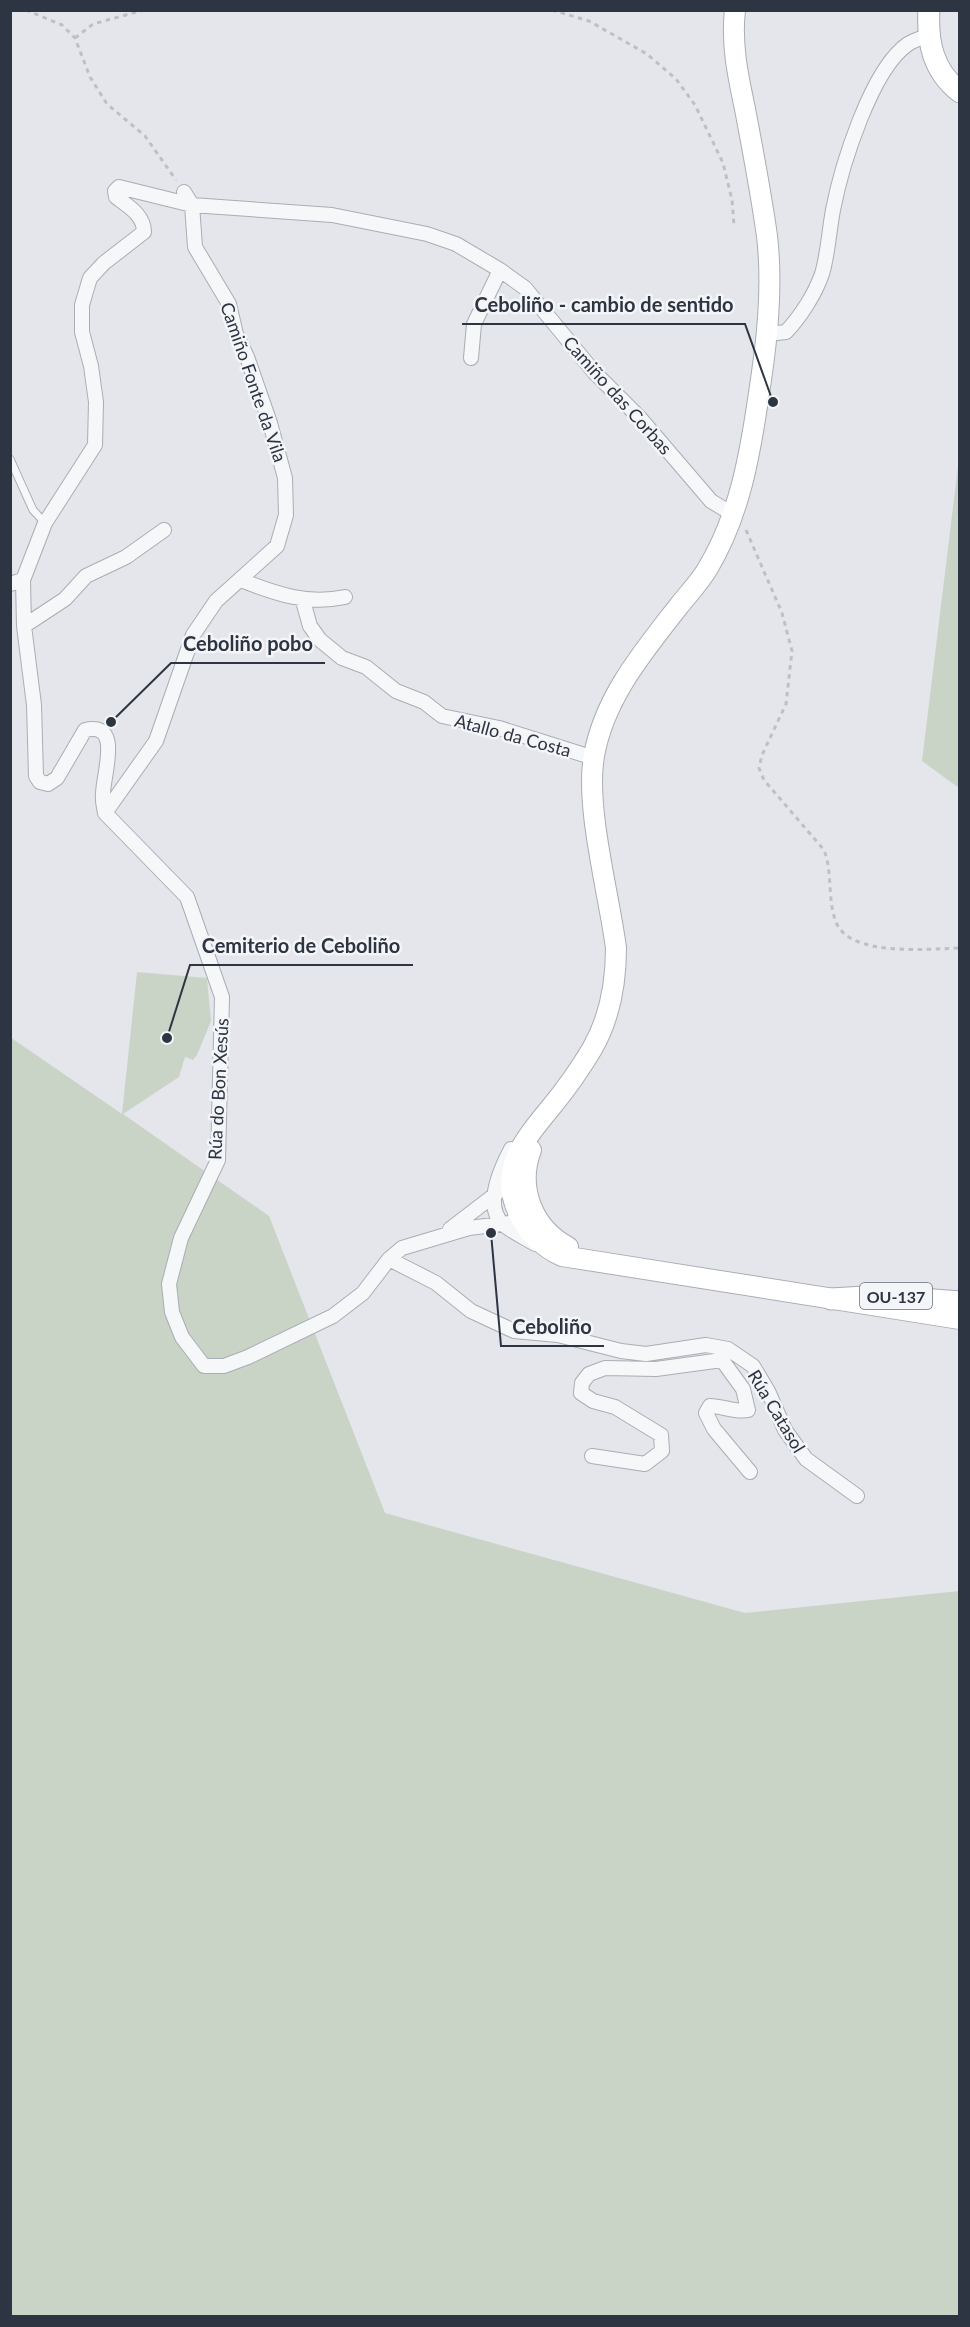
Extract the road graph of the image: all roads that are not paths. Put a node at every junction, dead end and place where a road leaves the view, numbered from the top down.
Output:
1 (735, 10) edge
2 (929, 10) edge
3 (929, 35) junction
4 (960, 92) edge
5 (184, 192) road end
6 (192, 205) junction
7 (500, 270) junction
8 (767, 334) junction
9 (471, 358) dead end
10 (10, 459) edge
11 (734, 515) junction
12 (45, 523) junction
13 (164, 530) dead end
14 (241, 580) junction
15 (17, 582) edge
16 (345, 597) dead end
17 (303, 601) junction
18 (24, 626) junction
19 (594, 758) junction
20 (105, 813) junction
21 (554, 1104) junction
22 (525, 1167) junction
23 (508, 1192) junction
24 (512, 1220) junction
25 (435, 1236) junction
26 (549, 1241) junction
27 (389, 1259) junction
28 (831, 1299) junction
29 (960, 1302) edge
30 (960, 1319) edge
31 (725, 1354) junction
32 (592, 1456) dead end
33 (750, 1472) dead end
34 (857, 1496) dead end

1 - 8 main road, OU-137
2 - 3 main road
3 - 4 main road
3 - 8 street
5 - 6 street, Camiño Fonte da Vila
6 - 7 street, Camiño das Corbas
6 - 12 street, Camiño das Corbas
6 - 14 street, Camiño Fonte da Vila
7 - 9 street
7 - 11 street, Camiño das Corbas
8 - 11 main road, OU-137
10 - 12 lane
11 - 19 main road, OU-137
12 - 15 street
13 - 18 street
14 - 17 street
14 - 20 street, Camiño Fonte da Vila
15 - 18 street
16 - 17 street
17 - 19 street, Atallo da Costa
18 - 20 street
19 - 21 main road, OU-137
20 - 27 street, Rúa do Bon Xesús
21 - 22 main road, OU-137
21 - 23 main road, OU-137
22 - 23 street
22 - 26 main road, OU-137
23 - 24 main road, OU-137
23 - 25 street, Rúa do Bon Xesús
23 - 26 street
24 - 25 street, Rúa do Bon Xesús
24 - 26 main road, OU-137
25 - 27 street, Rúa do Bon Xesús
26 - 28 main road, OU-137
27 - 31 street, Rúa Catasol
28 - 29 main road, OU-137
28 - 30 main road, OU-137
31 - 32 street
31 - 33 street
31 - 34 street, Rúa Catasol

